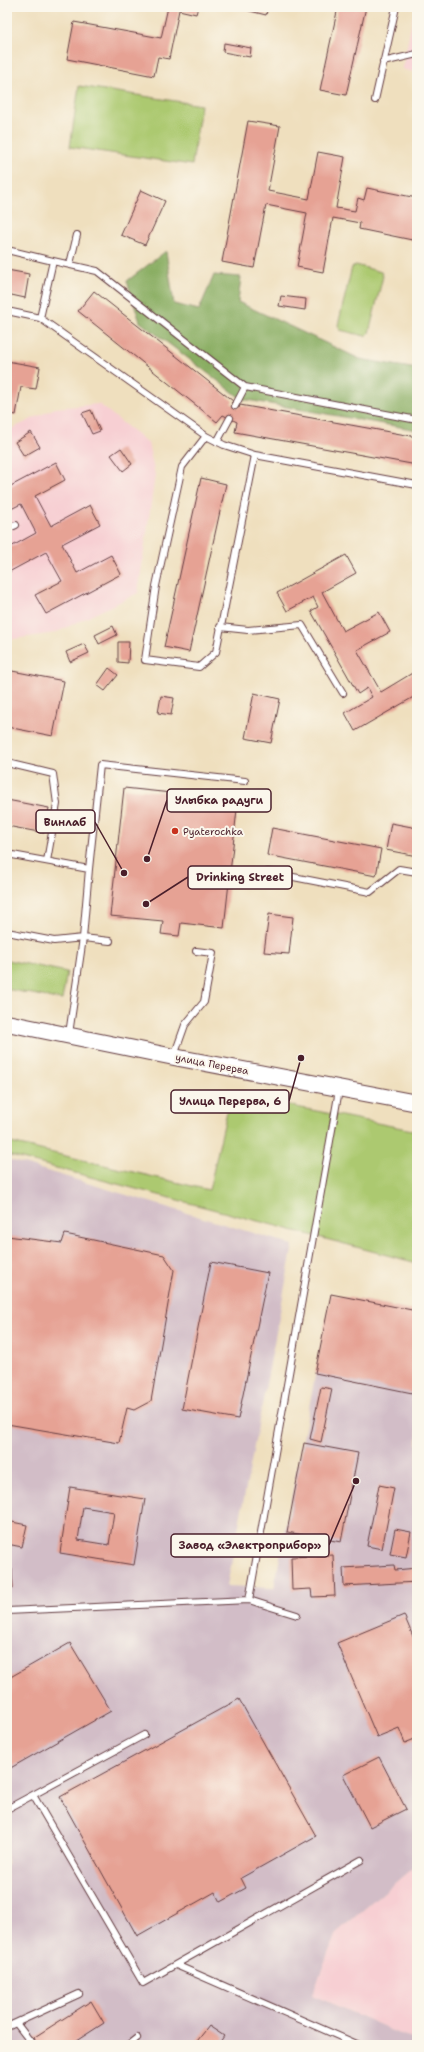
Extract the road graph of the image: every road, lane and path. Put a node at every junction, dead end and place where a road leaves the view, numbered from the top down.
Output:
1 (396, 7) edge
2 (417, 54) edge
3 (384, 62) junction
4 (375, 100) dead end
5 (77, 235) dead end
6 (7, 250) edge
7 (53, 260) junction
8 (70, 264) junction
9 (7, 312) edge
10 (40, 318) junction
11 (245, 387) junction
12 (235, 406) dead end
13 (230, 418) dead end
14 (417, 420) edge
15 (206, 436) junction
16 (217, 442) junction
17 (255, 455) junction
18 (417, 485) edge
19 (16, 524) dead end
20 (7, 529) edge
21 (220, 627) junction
22 (343, 693) dead end
23 (7, 763) edge
24 (245, 781) dead end
25 (7, 854) edge
26 (47, 861) junction
27 (89, 869) junction
28 (268, 872) dead end
29 (417, 872) edge
30 (7, 932) edge
31 (83, 938) junction
32 (110, 941) dead end
33 (196, 951) dead end
34 (7, 1023) edge
35 (69, 1034) junction
36 (174, 1057) junction
37 (339, 1088) junction
38 (417, 1103) edge
39 (249, 1600) junction
40 (7, 1611) edge
41 (297, 1615) dead end
42 (144, 1735) dead end
43 (33, 1795) junction
44 (7, 1809) edge
45 (361, 1860) dead end
46 (176, 1965) junction
47 (79, 1994) dead end
48 (16, 2023) junction
49 (7, 2027) edge
50 (137, 2038) dead end
51 (32, 2045) edge
52 (128, 2045) edge
53 (359, 2045) edge

1 - 3 lane
2 - 3 lane
3 - 4 lane
5 - 8 lane
6 - 7 lane
7 - 8 lane
7 - 10 lane
8 - 11 lane
9 - 10 lane
10 - 15 lane
11 - 12 lane
11 - 14 lane
13 - 16 lane
15 - 16 lane
15 - 21 lane
16 - 17 lane
17 - 18 lane
17 - 21 lane
19 - 20 lane
21 - 22 lane
23 - 26 lane
24 - 27 lane
25 - 26 lane
26 - 27 lane
27 - 31 lane
28 - 29 lane
30 - 31 lane
31 - 32 lane
31 - 35 lane
33 - 36 lane
34 - 35 street, улица Перерва
35 - 36 street, улица Перерва
36 - 37 street, улица Перерва
37 - 38 street, улица Перерва
37 - 39 lane
39 - 40 lane
39 - 41 lane
42 - 43 lane
43 - 44 lane
43 - 46 lane
45 - 46 lane
46 - 53 lane
47 - 48 lane
48 - 49 lane
48 - 51 lane
50 - 52 lane

